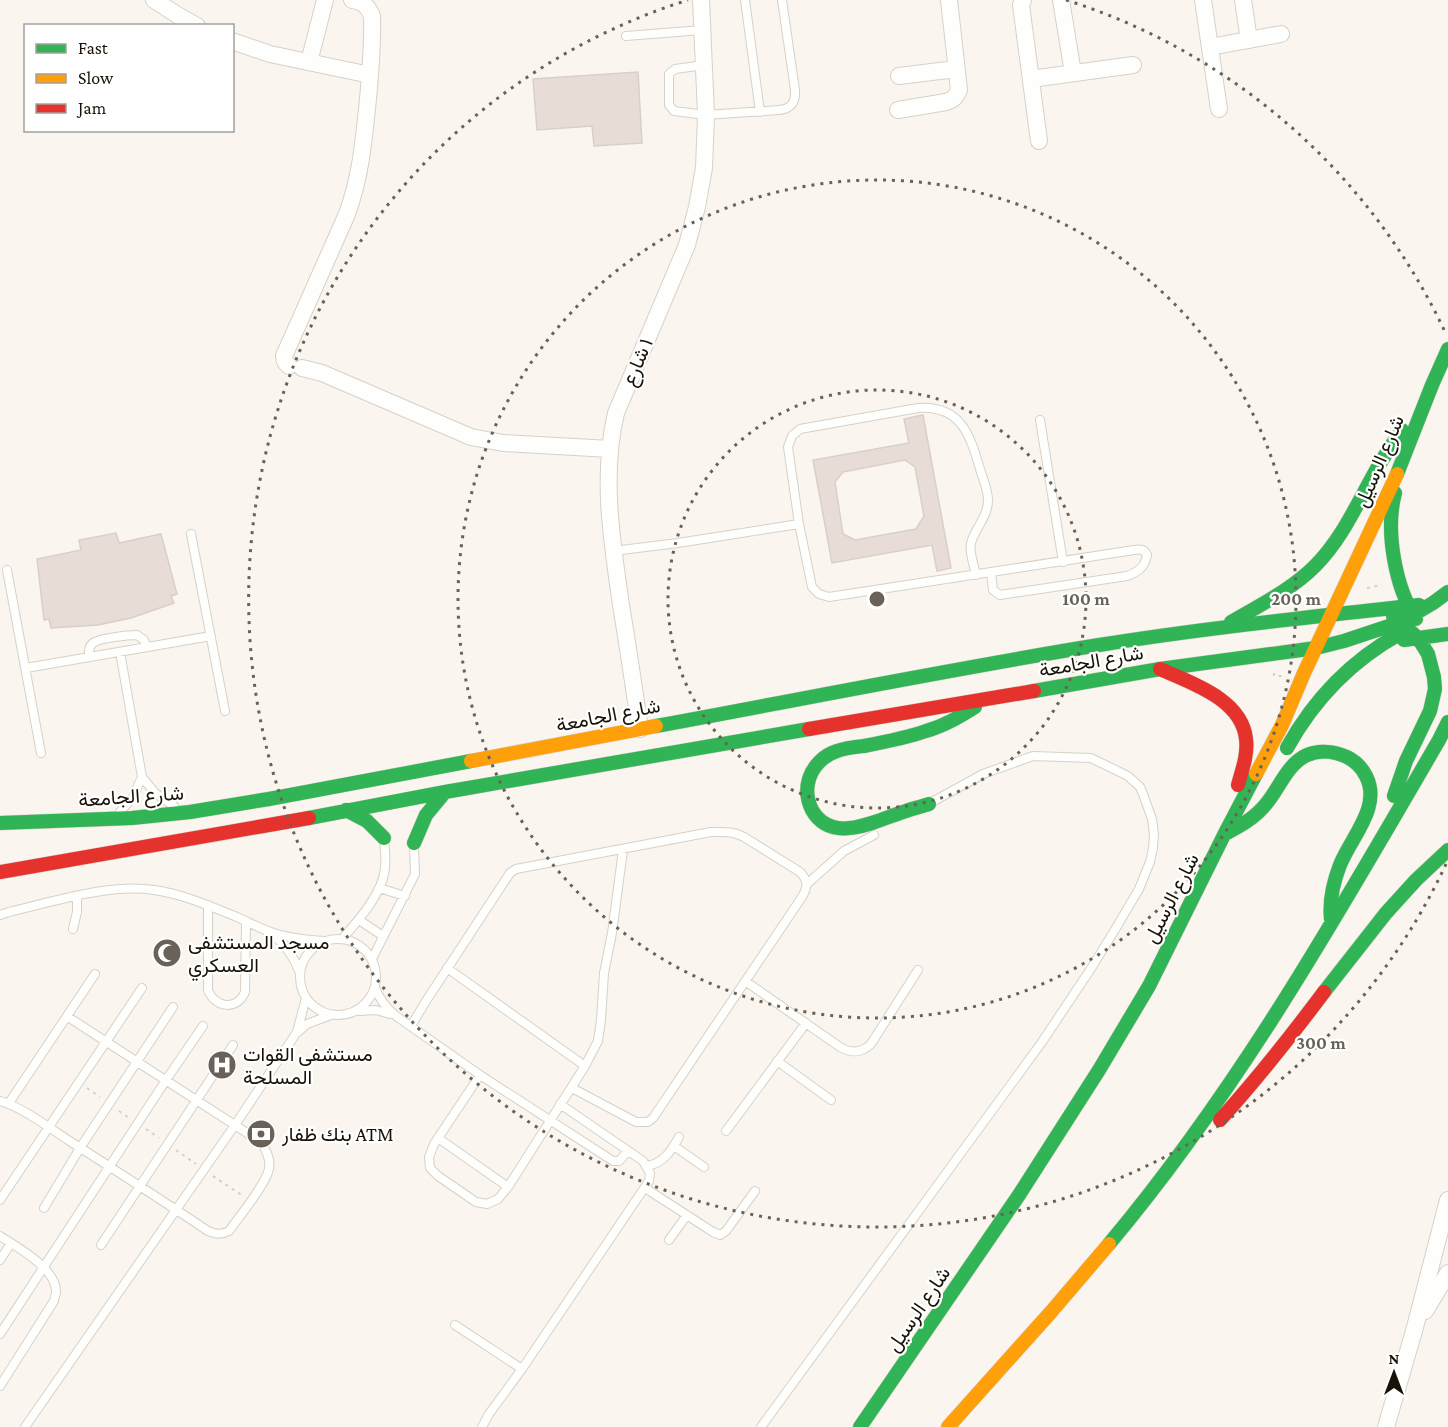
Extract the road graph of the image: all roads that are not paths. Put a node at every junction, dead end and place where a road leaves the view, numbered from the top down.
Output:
1 (154, 0) edge
2 (325, 0) edge
3 (352, 0) edge
4 (701, 0) edge
5 (745, 0) edge
6 (782, 0) edge
7 (949, 0) edge
8 (1023, 0) edge
9 (1061, 0) edge
10 (1203, 0) edge
11 (1243, 0) edge
12 (193, 24) edge
13 (702, 30) junction
14 (1281, 34) dead end
15 (626, 36) dead end
16 (1249, 40) junction
17 (234, 42) edge
18 (1210, 47) junction
19 (309, 63) junction
20 (1133, 64) dead end
21 (704, 65) junction
22 (956, 69) junction
23 (1073, 73) junction
24 (370, 75) junction
25 (900, 76) dead end
26 (1031, 79) junction
27 (1219, 109) dead end
28 (898, 110) dead end
29 (760, 112) junction
30 (706, 115) junction
31 (1039, 141) dead end
32 (1448, 349) edge
33 (1432, 385) junction
34 (1040, 420) dead end
35 (610, 449) junction
36 (1399, 469) junction
37 (799, 524) junction
38 (191, 534) dead end
39 (613, 551) junction
40 (1063, 561) junction
41 (7, 570) dead end
42 (991, 573) junction
43 (976, 575) junction
44 (1448, 592) edge
45 (1448, 602) edge
46 (1434, 610) junction
47 (1331, 615) junction
48 (1411, 622) junction
49 (1222, 628) junction
50 (1441, 634) edge
51 (211, 636) junction
52 (1383, 642) junction
53 (147, 647) junction
54 (1316, 648) junction
55 (120, 652) junction
56 (89, 657) junction
57 (26, 668) junction
58 (1160, 669) junction
59 (988, 698) junction
60 (225, 711) dead end
61 (1448, 722) edge
62 (640, 729) junction
63 (41, 753) dead end
64 (142, 777) junction
65 (445, 792) junction
66 (929, 804) junction
67 (1238, 809) junction
68 (345, 810) junction
69 (190, 812) junction
70 (109, 819) junction
71 (412, 820) dead end
72 (0, 823) edge
73 (891, 825) dead end
74 (882, 830) dead end
75 (1395, 830) junction
76 (384, 832) joint
77 (1224, 835) junction
78 (414, 843) junction
79 (623, 850) junction
80 (1448, 850) edge
81 (0, 872) edge
82 (807, 884) junction
83 (379, 888) junction
84 (1197, 889) junction
85 (77, 896) junction
86 (405, 896) junction
87 (208, 905) junction
88 (4, 913) edge
89 (359, 920) junction
90 (246, 921) junction
91 (1332, 922) junction
92 (0, 924) edge
93 (73, 929) dead end
94 (269, 932) junction
95 (383, 936) junction
96 (342, 939) junction
97 (325, 941) junction
98 (372, 959) junction
99 (447, 968) junction
100 (918, 970) dead end
101 (300, 973) junction
102 (95, 974) dead end
103 (745, 981) junction
104 (142, 988) dead end
105 (375, 988) junction
106 (306, 998) junction
107 (173, 1007) dead end
108 (356, 1011) junction
109 (331, 1015) junction
110 (396, 1016) junction
111 (68, 1017) junction
112 (806, 1023) junction
113 (203, 1026) dead end
114 (411, 1026) junction
115 (297, 1032) junction
116 (106, 1042) junction
117 (233, 1045) dead end
118 (136, 1061) junction
119 (777, 1062) junction
120 (585, 1066) junction
121 (480, 1075) junction
122 (166, 1080) junction
123 (572, 1088) junction
124 (197, 1100) junction
125 (831, 1100) dead end
126 (5, 1102) edge
127 (560, 1104) junction
128 (550, 1121) junction
129 (236, 1125) junction
130 (48, 1127) junction
131 (726, 1131) dead end
132 (679, 1137) dead end
133 (438, 1138) junction
134 (674, 1146) junction
135 (80, 1148) junction
136 (628, 1151) junction
137 (110, 1167) junction
138 (647, 1167) junction
139 (704, 1167) dead end
140 (1168, 1170) junction
141 (140, 1186) junction
142 (508, 1187) junction
143 (645, 1188) junction
144 (755, 1191) dead end
145 (0, 1200) edge
146 (1448, 1200) edge
147 (44, 1208) dead end
148 (176, 1210) junction
149 (687, 1215) junction
150 (0, 1236) edge
151 (669, 1240) dead end
152 (11, 1243) junction
153 (101, 1245) dead end
154 (0, 1260) edge
155 (44, 1267) junction
156 (1448, 1273) edge
157 (455, 1324) dead end
158 (1414, 1331) junction
159 (0, 1334) edge
160 (522, 1369) junction
161 (0, 1386) edge
162 (25, 1427) edge
163 (482, 1427) edge
164 (761, 1427) edge
165 (861, 1427) edge
166 (948, 1427) edge
167 (1386, 1427) edge

1 - 12 street
2 - 19 street
3 - 24 street
4 - 13 street, ١ شارع
5 - 29 lane
6 - 29 lane
7 - 22 street
8 - 26 street
9 - 23 street
10 - 18 street
11 - 16 street
13 - 15 lane
13 - 21 street, ١ شارع
14 - 16 street
16 - 18 street
17 - 19 street
18 - 27 street
19 - 24 street
20 - 23 street
21 - 30 street, ١ شارع
21 - 30 lane
22 - 25 street
22 - 28 street
23 - 26 street
24 - 35 street
26 - 31 street
29 - 30 lane
30 - 35 street, ١ شارع
32 - 33 main road, شارع الرسيل
33 - 36 main road, شارع الرسيل
33 - 49 main road
34 - 40 lane
35 - 39 street, ١ شارع
36 - 47 main road, شارع الرسيل
36 - 48 main road
37 - 39 lane
37 - 43 lane
37 - 43 lane
38 - 51 lane
39 - 62 street, ١ شارع
40 - 42 lane
40 - 42 lane
41 - 57 lane
42 - 43 lane
44 - 46 main road
45 - 46 main road
46 - 48 main road
47 - 48 main road, شارع الجامعة
47 - 49 main road, شارع الجامعة
47 - 54 main road, شارع الرسيل
48 - 50 main road
48 - 52 main road
48 - 54 main road
48 - 75 main road
49 - 62 main road, شارع الجامعة
51 - 53 lane
51 - 60 lane
52 - 54 main road
52 - 67 main road
53 - 55 lane
53 - 56 lane
54 - 58 main road, شارع الجامعة
54 - 67 main road, شارع الرسيل
55 - 56 lane
55 - 64 lane
56 - 57 lane
57 - 63 lane
58 - 59 main road, شارع الجامعة
58 - 84 main road
59 - 65 main road, شارع الجامعة
59 - 66 main road
61 - 75 main road
62 - 69 main road, شارع الجامعة
64 - 69 lane
64 - 70 lane
65 - 68 main road, شارع الجامعة
65 - 78 main road
66 - 73 lane
66 - 164 lane
67 - 77 main road, شارع الرسيل
68 - 76 main road
68 - 81 main road, شارع الجامعة
69 - 70 main road, شارع الجامعة
70 - 72 main road, شارع الجامعة
71 - 78 lane
74 - 82 lane
75 - 91 main road
76 - 83 lane
77 - 84 main road, شارع الرسيل
77 - 91 main road
78 - 86 lane
79 - 82 lane
79 - 99 lane
79 - 120 lane
80 - 140 main road
82 - 103 lane
83 - 86 lane
83 - 89 lane
84 - 165 main road, شارع الرسيل
85 - 87 lane
85 - 88 lane
85 - 93 lane
86 - 95 lane
87 - 90 lane
87 - 90 lane
88 - 92 lane
89 - 95 lane
89 - 96 lane
90 - 94 lane
91 - 140 main road
94 - 97 lane
94 - 101 lane
95 - 98 lane
96 - 97 lane
96 - 98 lane
97 - 101 lane
98 - 105 lane
99 - 114 lane
99 - 120 lane
100 - 112 lane
101 - 106 lane
102 - 111 lane
103 - 112 lane
103 - 123 lane
104 - 116 lane
105 - 108 lane
105 - 110 lane
106 - 109 lane
106 - 115 lane
107 - 118 lane
108 - 109 lane
108 - 110 lane
109 - 115 lane
110 - 114 lane
111 - 116 lane
111 - 126 lane
112 - 119 lane
113 - 122 lane
114 - 121 lane
115 - 129 lane
116 - 118 lane
116 - 130 lane
117 - 124 lane
118 - 122 lane
118 - 135 lane
119 - 125 lane
119 - 131 lane
120 - 123 lane
121 - 128 lane
121 - 133 lane
122 - 124 lane
122 - 137 lane
123 - 127 lane
124 - 129 lane
124 - 141 lane
126 - 130 lane
127 - 128 lane
127 - 136 lane
128 - 136 lane
128 - 142 lane
129 - 148 lane
129 - 148 lane
130 - 135 lane
130 - 145 lane
132 - 134 lane
133 - 142 lane
133 - 142 lane
134 - 138 lane
134 - 139 lane
135 - 137 lane
135 - 147 lane
136 - 138 lane
137 - 141 lane
137 - 155 lane
138 - 143 lane
140 - 166 main road
141 - 148 lane
141 - 153 lane
143 - 149 lane
143 - 160 lane
144 - 149 lane
146 - 158 street
148 - 162 lane
149 - 151 lane
150 - 152 lane
152 - 154 lane
152 - 155 lane
155 - 159 lane
155 - 161 lane
156 - 158 street
157 - 160 lane
158 - 167 street
160 - 163 lane

